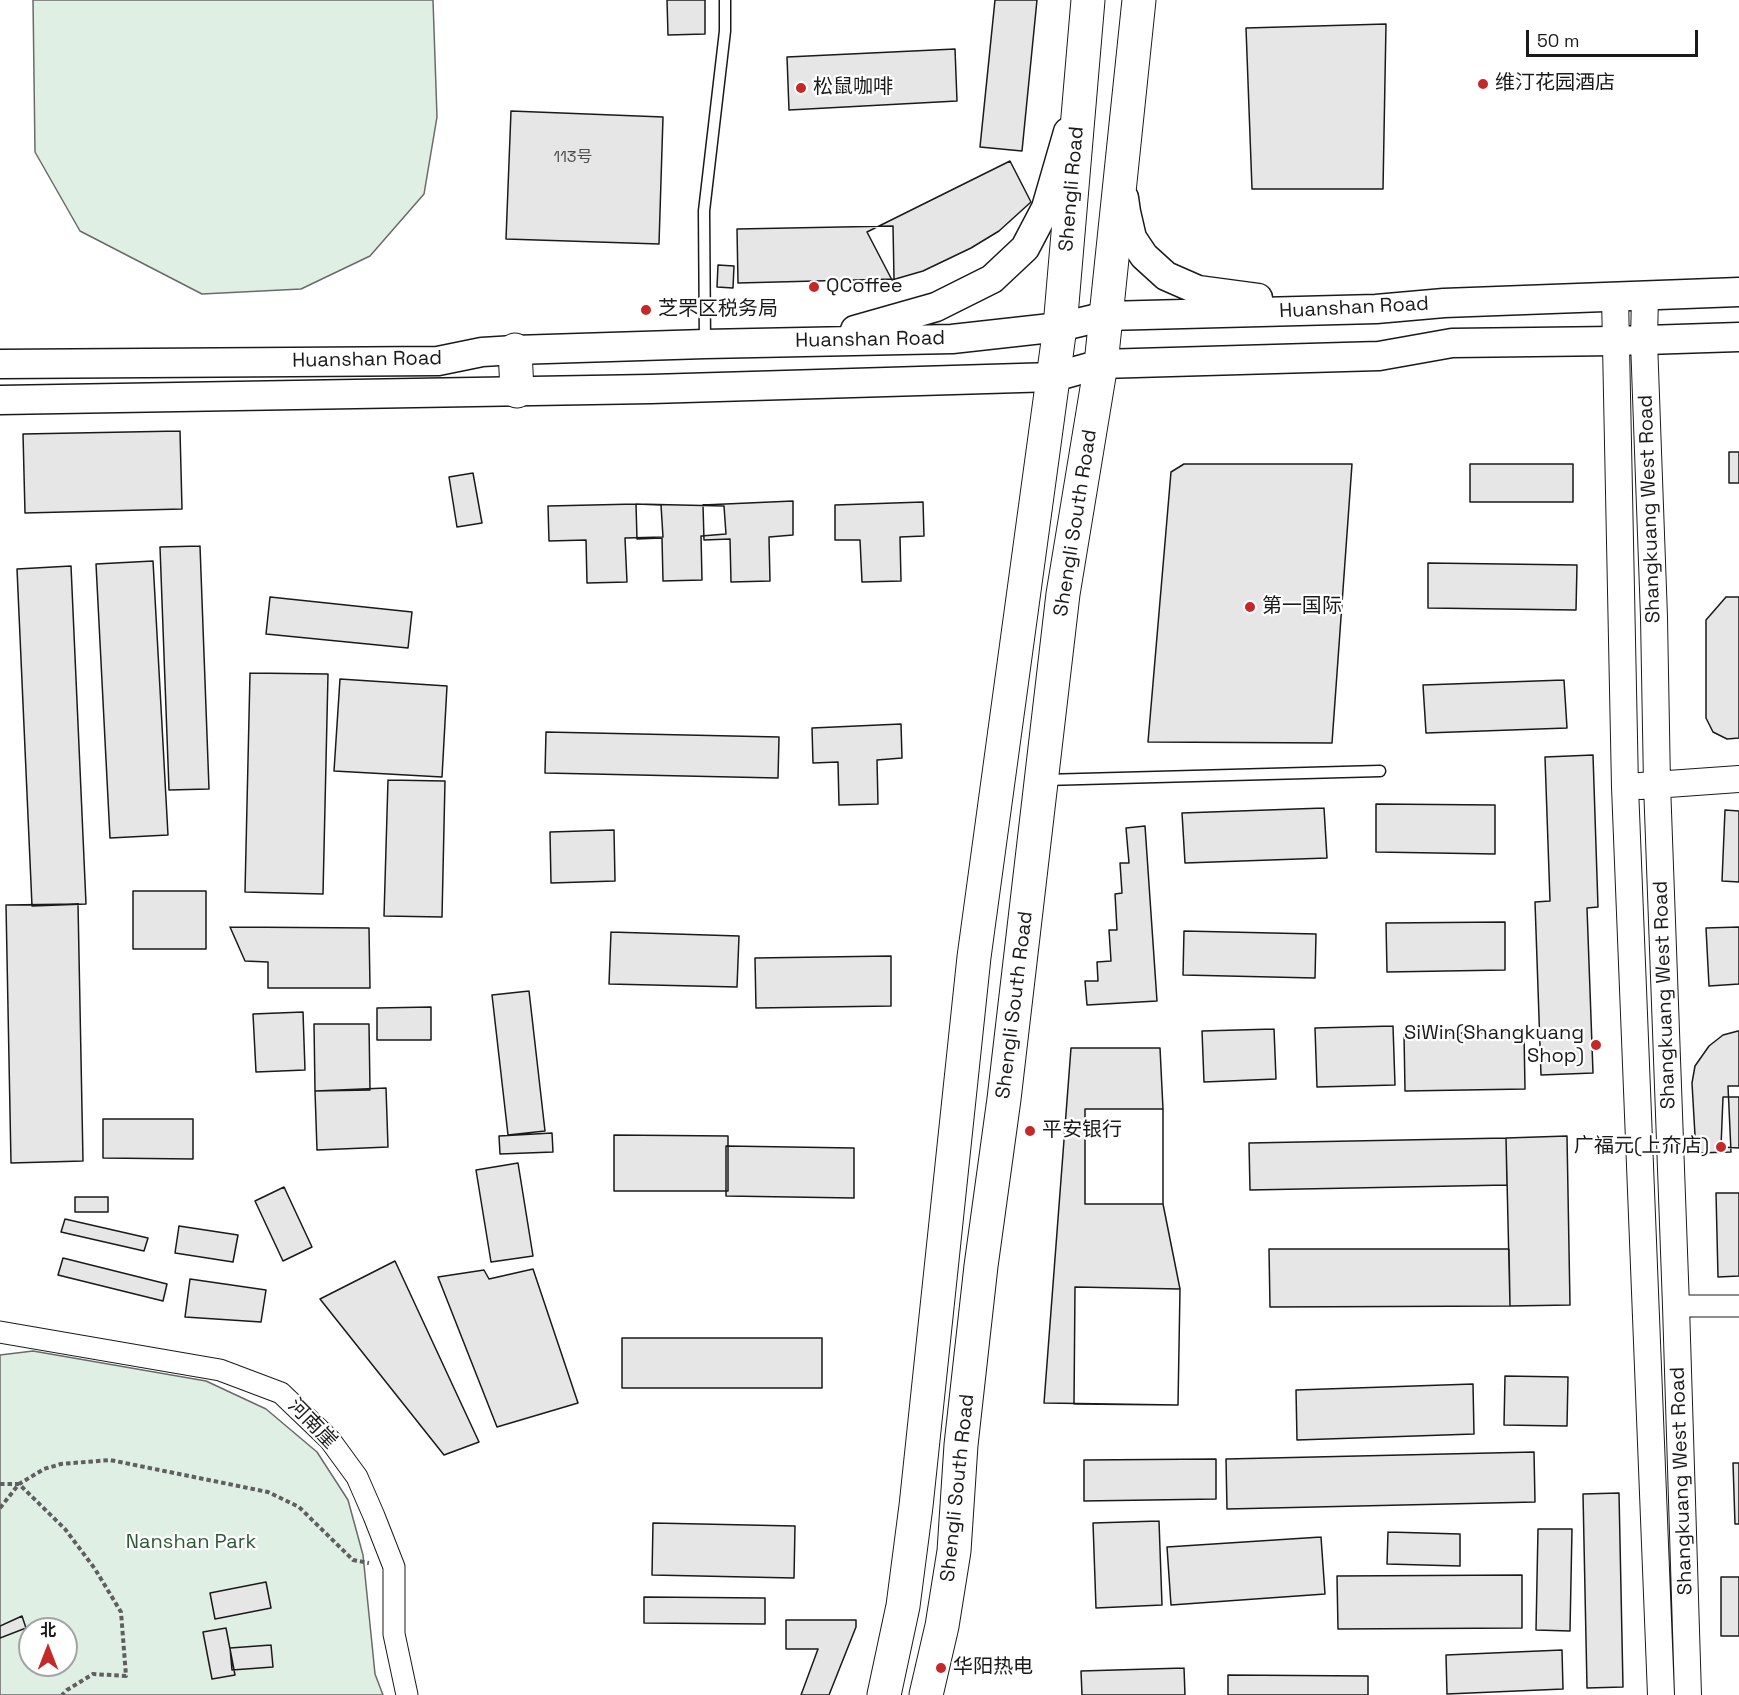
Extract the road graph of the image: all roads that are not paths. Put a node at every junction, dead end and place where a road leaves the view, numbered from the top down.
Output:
1 (725, 0) edge
2 (1088, 0) edge
3 (1139, 0) edge
4 (1081, 87) junction
5 (1122, 170) junction
6 (1739, 292) edge
7 (1645, 295) junction
8 (1615, 296) junction
9 (1349, 310) junction
10 (1106, 316) junction
11 (1060, 327) junction
12 (1739, 337) edge
13 (1615, 341) junction
14 (1644, 341) junction
15 (773, 342) junction
16 (705, 344) junction
17 (515, 350) junction
18 (0, 364) edge
19 (1101, 364) junction
20 (1054, 377) junction
21 (517, 392) junction
22 (0, 400) edge
23 (1380, 771) dead end
24 (1739, 779) edge
25 (1041, 780) junction
26 (1657, 784) junction
27 (1625, 788) junction
28 (1676, 1306) junction
29 (1739, 1306) edge
30 (0, 1332) edge
31 (407, 1695) edge
32 (884, 1695) edge
33 (926, 1695) edge
34 (1661, 1695) edge
35 (1688, 1695) edge

1 - 16 lane
2 - 4 main road, Shengli Road
3 - 5 main road
4 - 11 main road, Shengli Road
4 - 15 main road
5 - 9 main road
5 - 10 main road
6 - 7 main road, Huanshan Road
7 - 8 main road, Huanshan Road
7 - 14 street, Shangkuang West Road
8 - 9 main road, Huanshan Road
8 - 13 street, Shangkuang West Road
9 - 10 main road, Huanshan Road
10 - 11 main road, Huanshan Road
10 - 19 main road, Shengli South Road
11 - 15 main road, Huanshan Road
11 - 20 main road, Shengli Road
12 - 14 main road, Huanshan Road
13 - 14 main road, Huanshan Road
13 - 19 main road, Huanshan Road
13 - 27 street, Shangkuang West Road
14 - 26 street, Shangkuang West Road
15 - 16 main road, Huanshan Road
16 - 17 main road, Huanshan Road
17 - 18 main road, Huanshan Road
17 - 21 main road
19 - 20 main road, Huanshan Road
19 - 25 main road, Shengli South Road
20 - 21 main road, Huanshan Road
20 - 32 main road, Shengli South Road
21 - 22 main road, Huanshan Road
23 - 25 lane
24 - 26 street
25 - 33 main road, Shengli South Road
26 - 27 street
26 - 28 street, Shangkuang West Road
27 - 34 street, Shangkuang West Road
28 - 29 street
28 - 35 street, Shangkuang West Road
30 - 31 street, 河南崖

